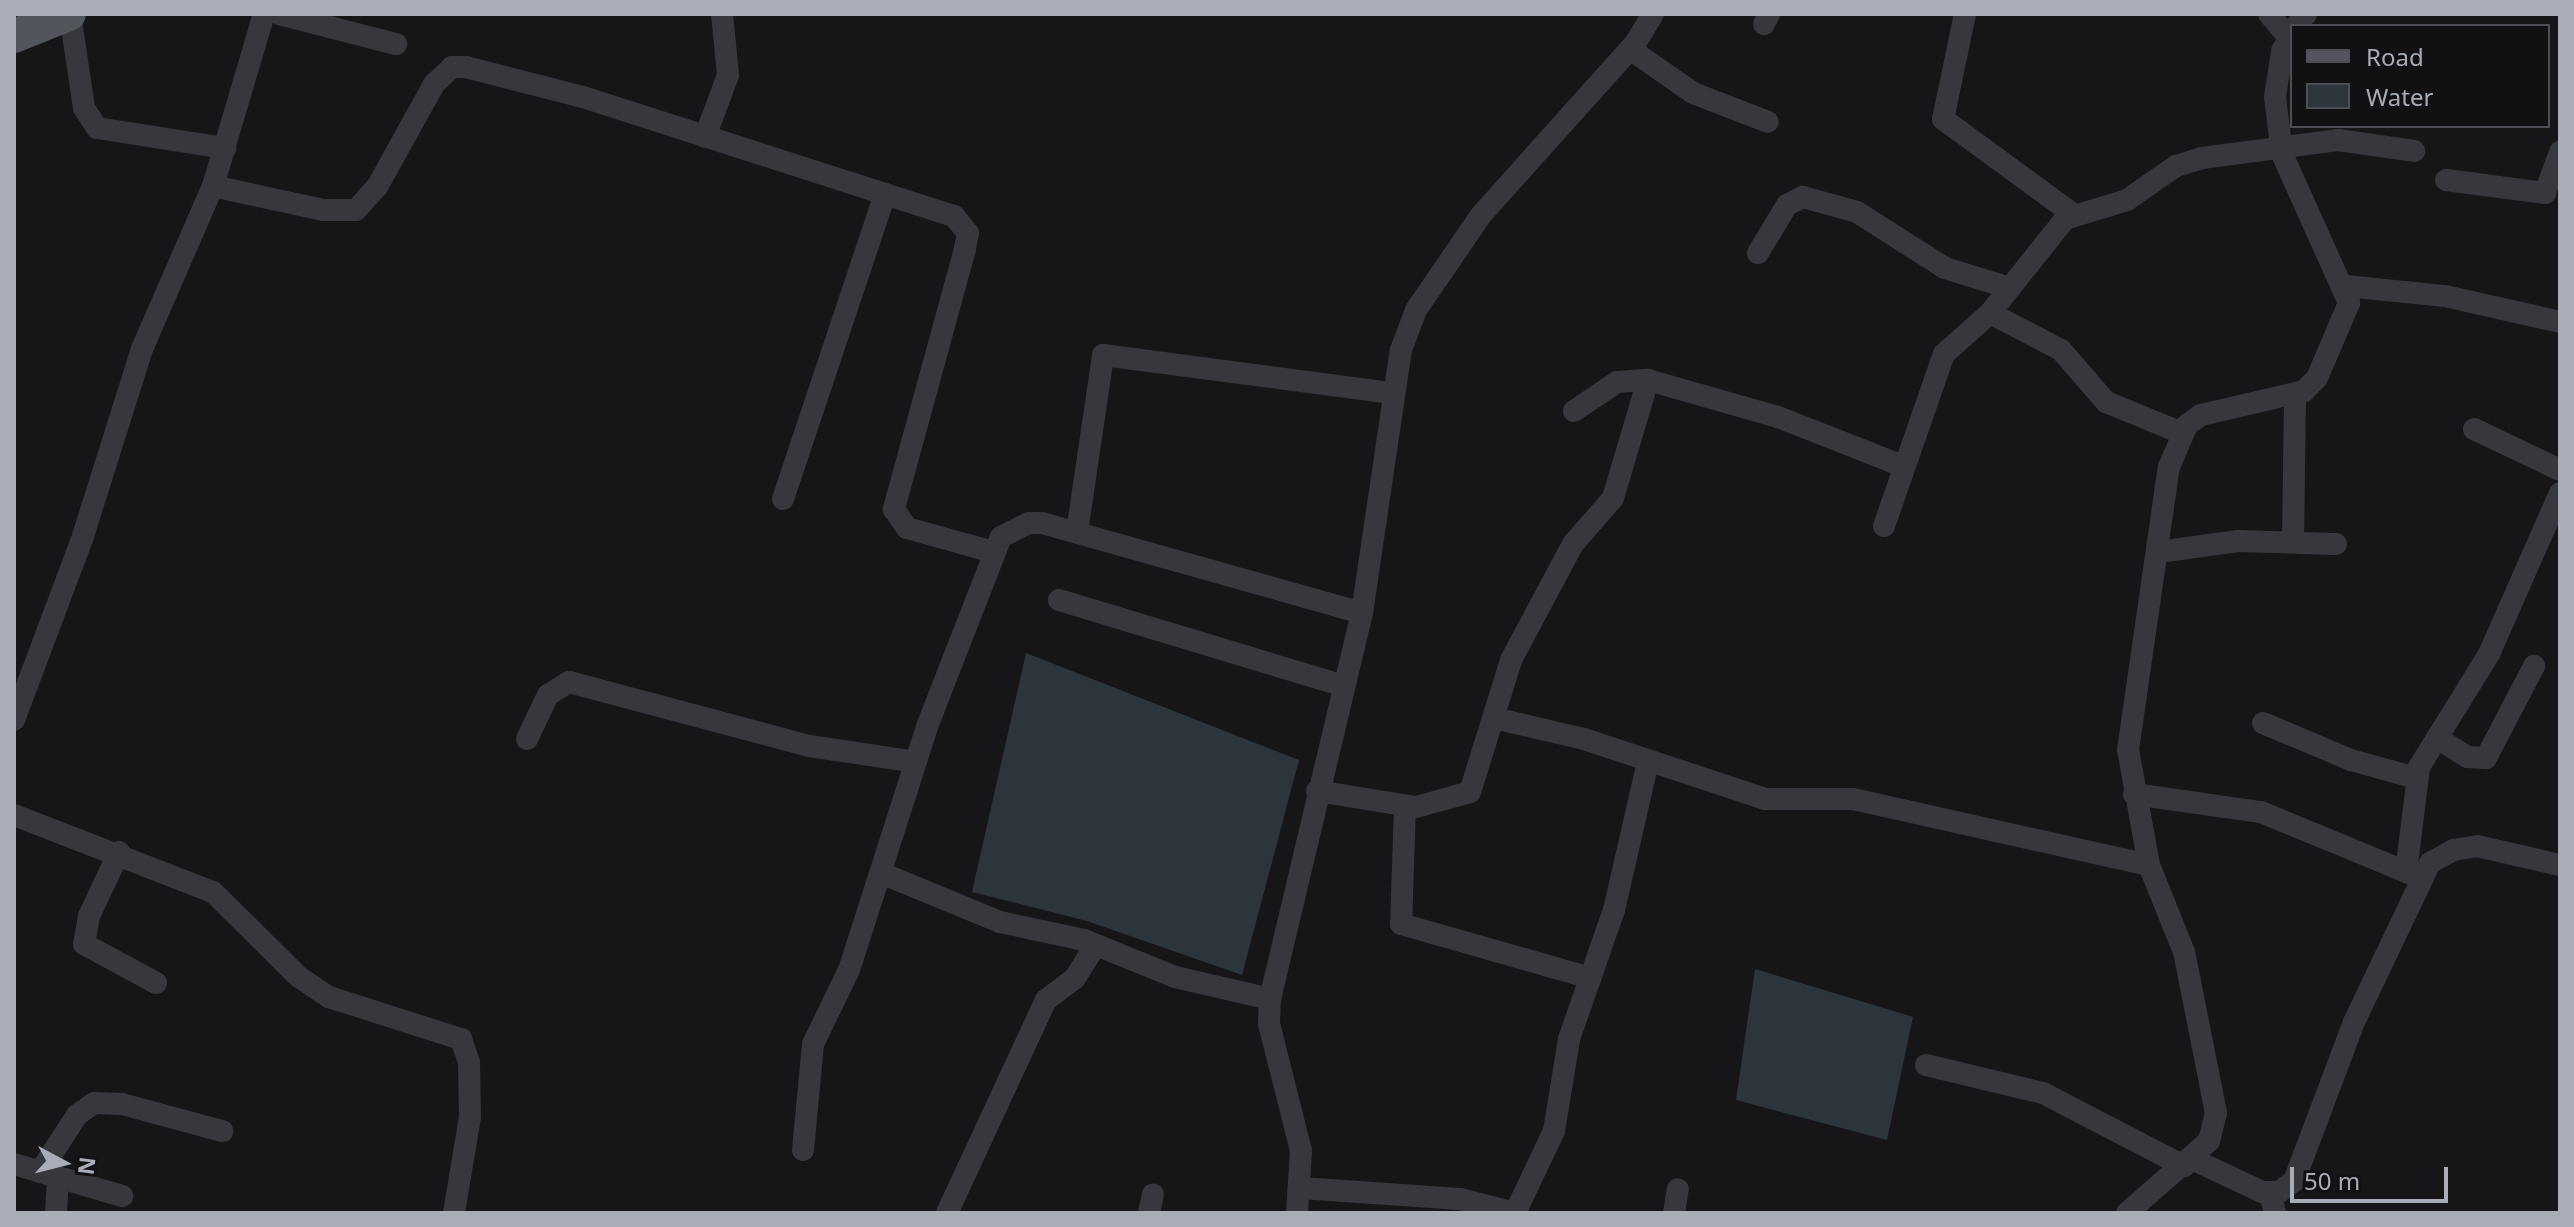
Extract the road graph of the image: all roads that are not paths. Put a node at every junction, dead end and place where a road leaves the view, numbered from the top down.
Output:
1 (70, 14) edge
2 (264, 14) edge
3 (279, 14) edge
4 (722, 14) edge
5 (1653, 14) edge
6 (1965, 14) edge
7 (2269, 14) edge
8 (2290, 30) edge
9 (14, 36) edge
10 (2290, 38) edge
11 (396, 44) dead end
12 (1630, 49) junction
13 (1768, 122) dead end
14 (705, 137) junction
15 (2281, 145) junction
16 (225, 148) junction
17 (2414, 151) dead end
18 (2560, 152) edge
19 (2446, 180) dead end
20 (213, 186) junction
21 (885, 194) junction
22 (2074, 215) junction
23 (1758, 253) dead end
24 (2346, 286) junction
25 (2010, 288) junction
26 (1990, 313) junction
27 (2560, 322) edge
28 (1648, 380) junction
29 (1390, 393) junction
30 (2295, 394) junction
31 (1574, 411) dead end
32 (2474, 429) dead end
33 (2182, 433) junction
34 (1903, 466) junction
35 (2560, 470) edge
36 (2560, 493) edge
37 (783, 499) dead end
38 (1884, 526) dead end
39 (1077, 532) junction
40 (2293, 541) junction
41 (2336, 544) dead end
42 (993, 552) junction
43 (2158, 552) junction
44 (1059, 600) dead end
45 (1362, 613) junction
46 (2534, 666) dead end
47 (1343, 686) junction
48 (1494, 718) junction
49 (14, 720) edge
50 (2263, 723) dead end
51 (2437, 738) junction
52 (527, 739) dead end
53 (1648, 761) junction
54 (916, 762) junction
55 (2416, 778) junction
56 (1317, 791) junction
57 (2134, 794) junction
58 (1405, 806) junction
59 (14, 815) edge
60 (119, 852) junction
61 (2149, 865) junction
62 (2560, 865) edge
63 (881, 873) junction
64 (2413, 875) junction
65 (1096, 945) junction
66 (1590, 978) junction
67 (156, 983) dead end
68 (1270, 999) junction
69 (1926, 1065) dead end
70 (222, 1131) dead end
71 (803, 1150) dead end
72 (2188, 1162) junction
73 (14, 1164) edge
74 (49, 1175) junction
75 (1301, 1188) junction
76 (1678, 1189) dead end
77 (122, 1196) dead end
78 (2272, 1203) edge
79 (56, 1213) edge
80 (454, 1213) edge
81 (947, 1213) edge
82 (1297, 1213) edge
83 (1514, 1213) edge
84 (1674, 1213) edge
85 (2127, 1213) edge

1 - 9 main road
1 - 16 street
2 - 16 street
3 - 11 street
4 - 14 street
5 - 12 street
6 - 22 street
7 - 8 street
10 - 15 street
12 - 13 street
12 - 29 street
14 - 20 street
14 - 21 street
15 - 17 street
15 - 22 street
15 - 24 street
16 - 20 street
18 - 19 street
20 - 49 street
21 - 37 street
21 - 42 street
22 - 25 street
23 - 25 street
24 - 27 street
24 - 30 street
25 - 26 street
26 - 33 street
26 - 34 street
28 - 31 street
28 - 34 street
28 - 48 street
29 - 39 street
29 - 45 street
30 - 33 street
30 - 40 street
32 - 35 street
33 - 43 street
34 - 38 street
36 - 51 street
39 - 42 street
39 - 45 street
40 - 41 street
40 - 43 street
42 - 54 street
43 - 57 street
44 - 47 street
45 - 47 street
46 - 51 street
47 - 56 street
48 - 53 street
48 - 58 street
50 - 55 street
51 - 55 street
52 - 54 street
53 - 61 street
53 - 66 street
54 - 63 street
55 - 64 street
56 - 58 street
56 - 68 street
57 - 61 street
57 - 64 street
58 - 66 street
59 - 60 street
60 - 67 street
60 - 80 street
61 - 72 street
62 - 64 street
63 - 65 street
63 - 71 street
64 - 78 street
65 - 68 street
65 - 81 street
66 - 83 street
68 - 75 street
69 - 72 street
70 - 74 street
72 - 78 street
72 - 85 street
73 - 74 street
74 - 77 street
74 - 79 street
75 - 82 street
75 - 83 street
76 - 84 street

